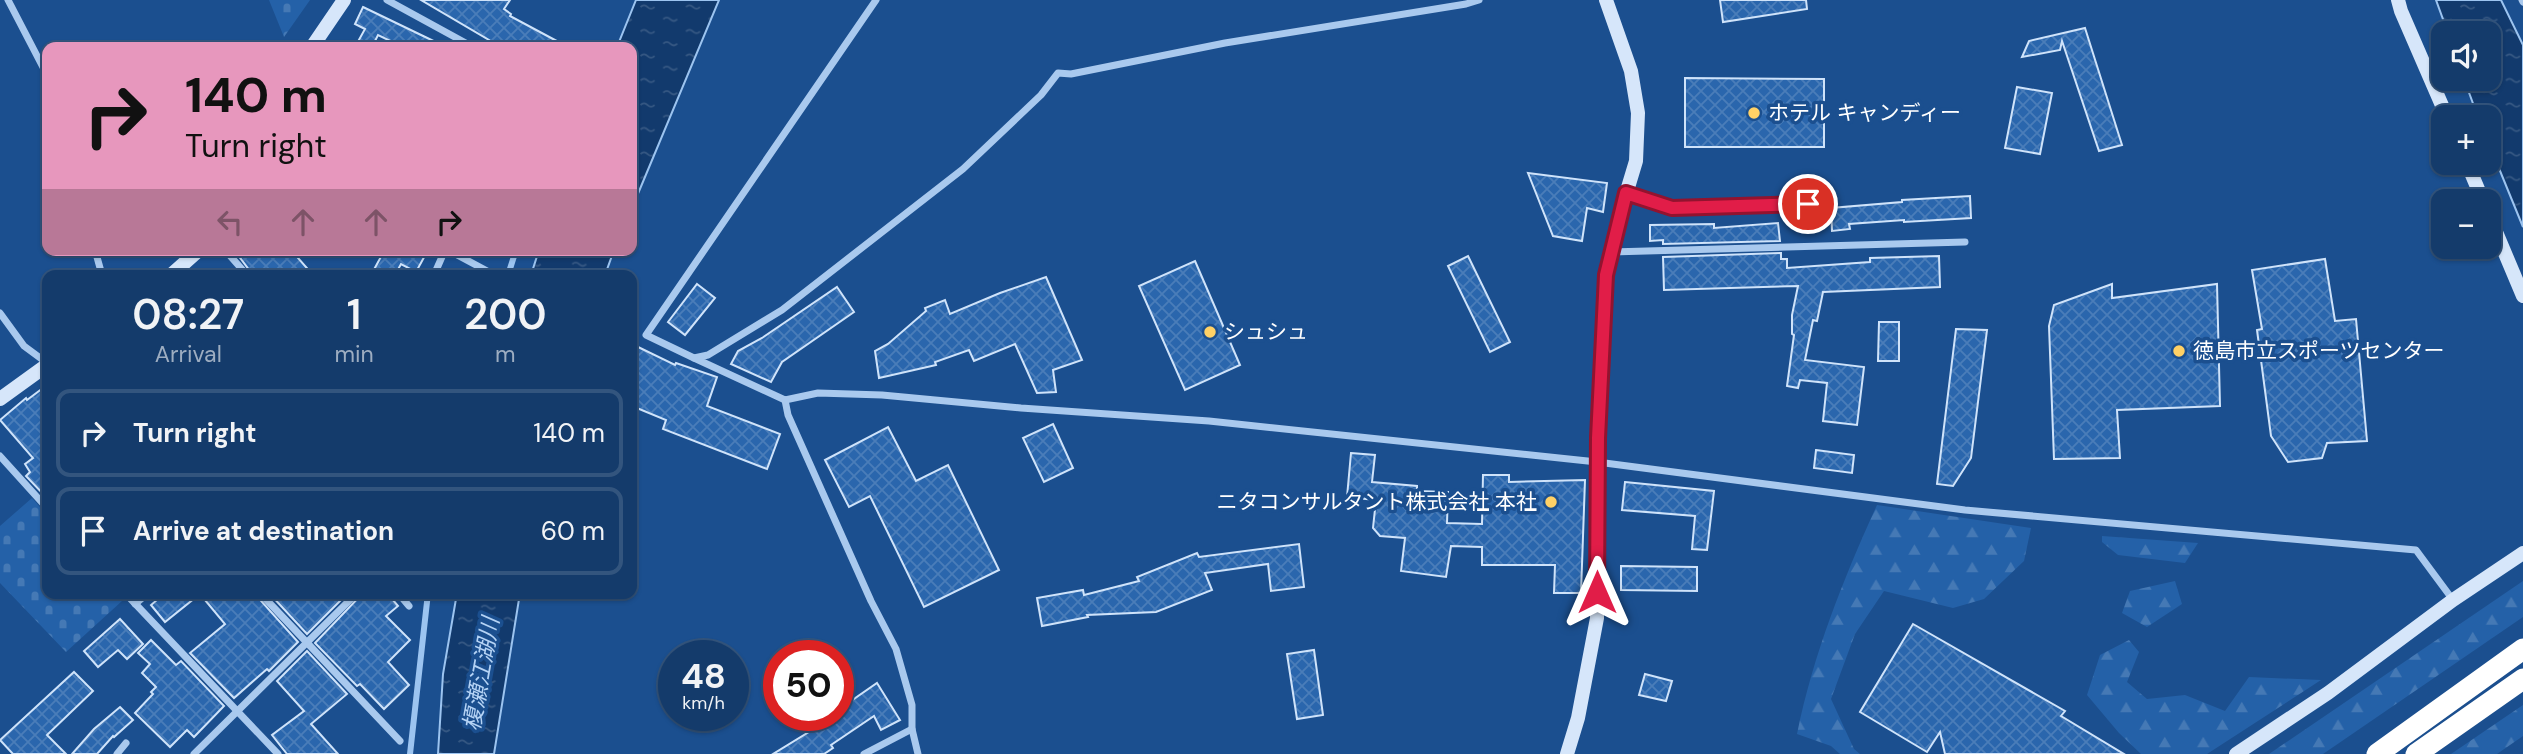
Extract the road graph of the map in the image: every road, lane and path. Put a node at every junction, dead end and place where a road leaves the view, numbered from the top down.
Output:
1 (8, 0) edge
2 (344, 0) edge
3 (387, 0) edge
4 (876, 0) edge
5 (1479, 0) edge
6 (1606, 0) edge
7 (2398, 0) edge
8 (315, 42) edge
9 (464, 42) edge
10 (42, 65) edge
11 (2442, 105) edge
12 (1827, 186) dead end
13 (1626, 193) junction
14 (1965, 242) dead end
15 (2501, 244) edge
16 (1611, 252) junction
17 (194, 256) edge
18 (230, 256) edge
19 (459, 256) edge
20 (178, 270) edge
21 (243, 270) edge
22 (485, 270) edge
23 (2523, 296) edge
24 (0, 313) edge
25 (694, 358) junction
26 (42, 360) edge
27 (42, 368) edge
28 (0, 399) edge
29 (785, 400) junction
30 (0, 456) edge
31 (1597, 462) junction
32 (42, 502) edge
33 (2523, 553) edge
34 (130, 599) edge
35 (141, 599) edge
36 (266, 599) edge
37 (351, 599) edge
38 (403, 599) edge
39 (2453, 600) junction
40 (135, 604) junction
41 (409, 606) dead end
42 (307, 642) junction
43 (2523, 649) edge
44 (2523, 679) edge
45 (238, 709) junction
46 (912, 729) junction
47 (400, 741) dead end
48 (126, 743) dead end
49 (117, 754) edge
50 (194, 754) edge
51 (278, 754) edge
52 (864, 754) edge
53 (918, 754) edge
54 (1567, 754) edge
55 (2236, 754) edge
56 (2377, 754) edge
57 (2416, 754) edge

1 - 10 street
2 - 8 main road
3 - 9 street
4 - 25 street
5 - 25 street
6 - 13 main road
7 - 11 main road
12 - 13 street
13 - 16 main road
14 - 16 street
15 - 23 main road
16 - 31 main road
17 - 20 main road
18 - 21 street
19 - 22 street
24 - 26 street
25 - 29 street
27 - 28 main road
29 - 31 street
29 - 46 street
30 - 32 street
31 - 39 street
31 - 54 main road
33 - 39 main road
34 - 40 street
35 - 40 street
36 - 42 street
37 - 42 street
38 - 41 street
39 - 55 main road
40 - 45 street
42 - 45 street
42 - 47 street
43 - 56 highway
44 - 57 highway
45 - 50 street
45 - 51 street
46 - 52 street
46 - 53 street
48 - 49 street

